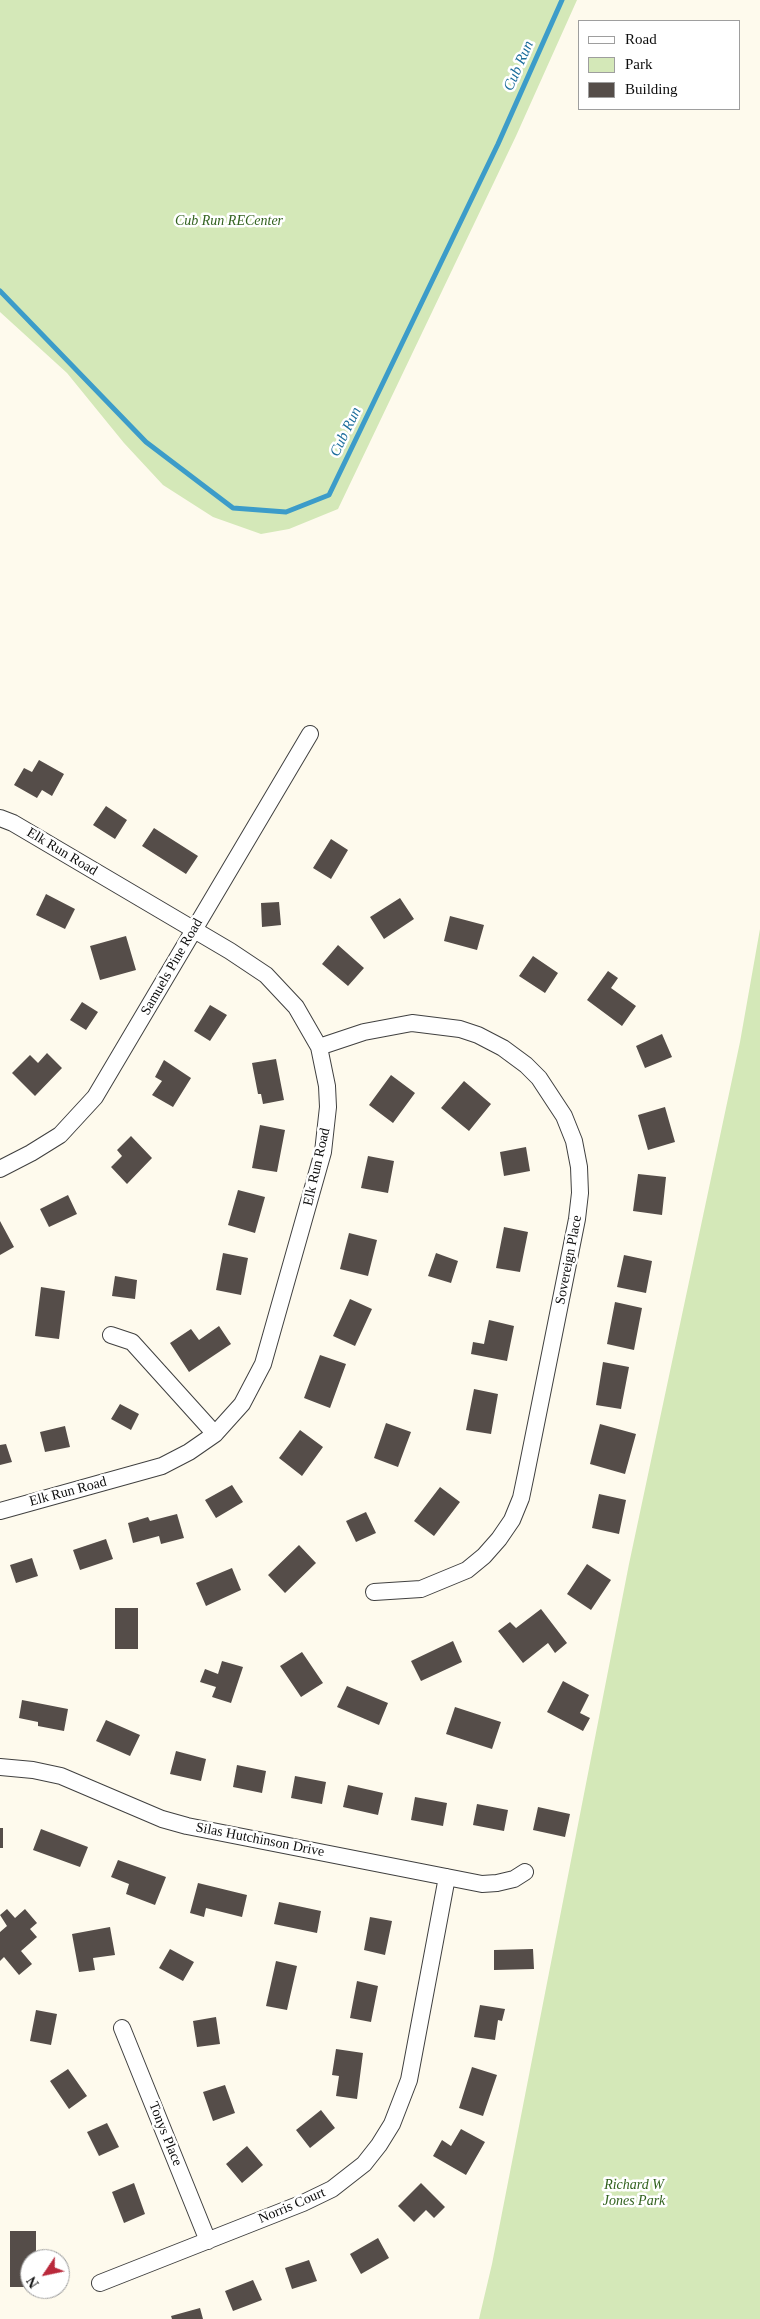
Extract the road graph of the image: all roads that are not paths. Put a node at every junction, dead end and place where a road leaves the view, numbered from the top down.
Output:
1 (310, 734) dead end
2 (0, 818) edge
3 (194, 930) junction
4 (319, 1047) junction
5 (0, 1169) edge
6 (111, 1335) dead end
7 (214, 1434) junction
8 (0, 1511) edge
9 (374, 1592) dead end
10 (0, 1767) edge
11 (525, 1872) dead end
12 (447, 1877) junction
13 (122, 2028) dead end
14 (208, 2241) junction
15 (100, 2284) dead end

1 - 3 street, Samuels Pine Road
2 - 3 street, Elk Run Road
3 - 4 street, Elk Run Road
3 - 5 street, Samuels Pine Road
4 - 7 street, Elk Run Road
4 - 9 street, Sovereign Place
6 - 7 street
7 - 8 street, Elk Run Road
10 - 12 street, Silas Hutchinson Drive
11 - 12 street, Silas Hutchinson Drive
12 - 14 street, Norris Court
13 - 14 street, Tonys Place
14 - 15 street, Norris Court

